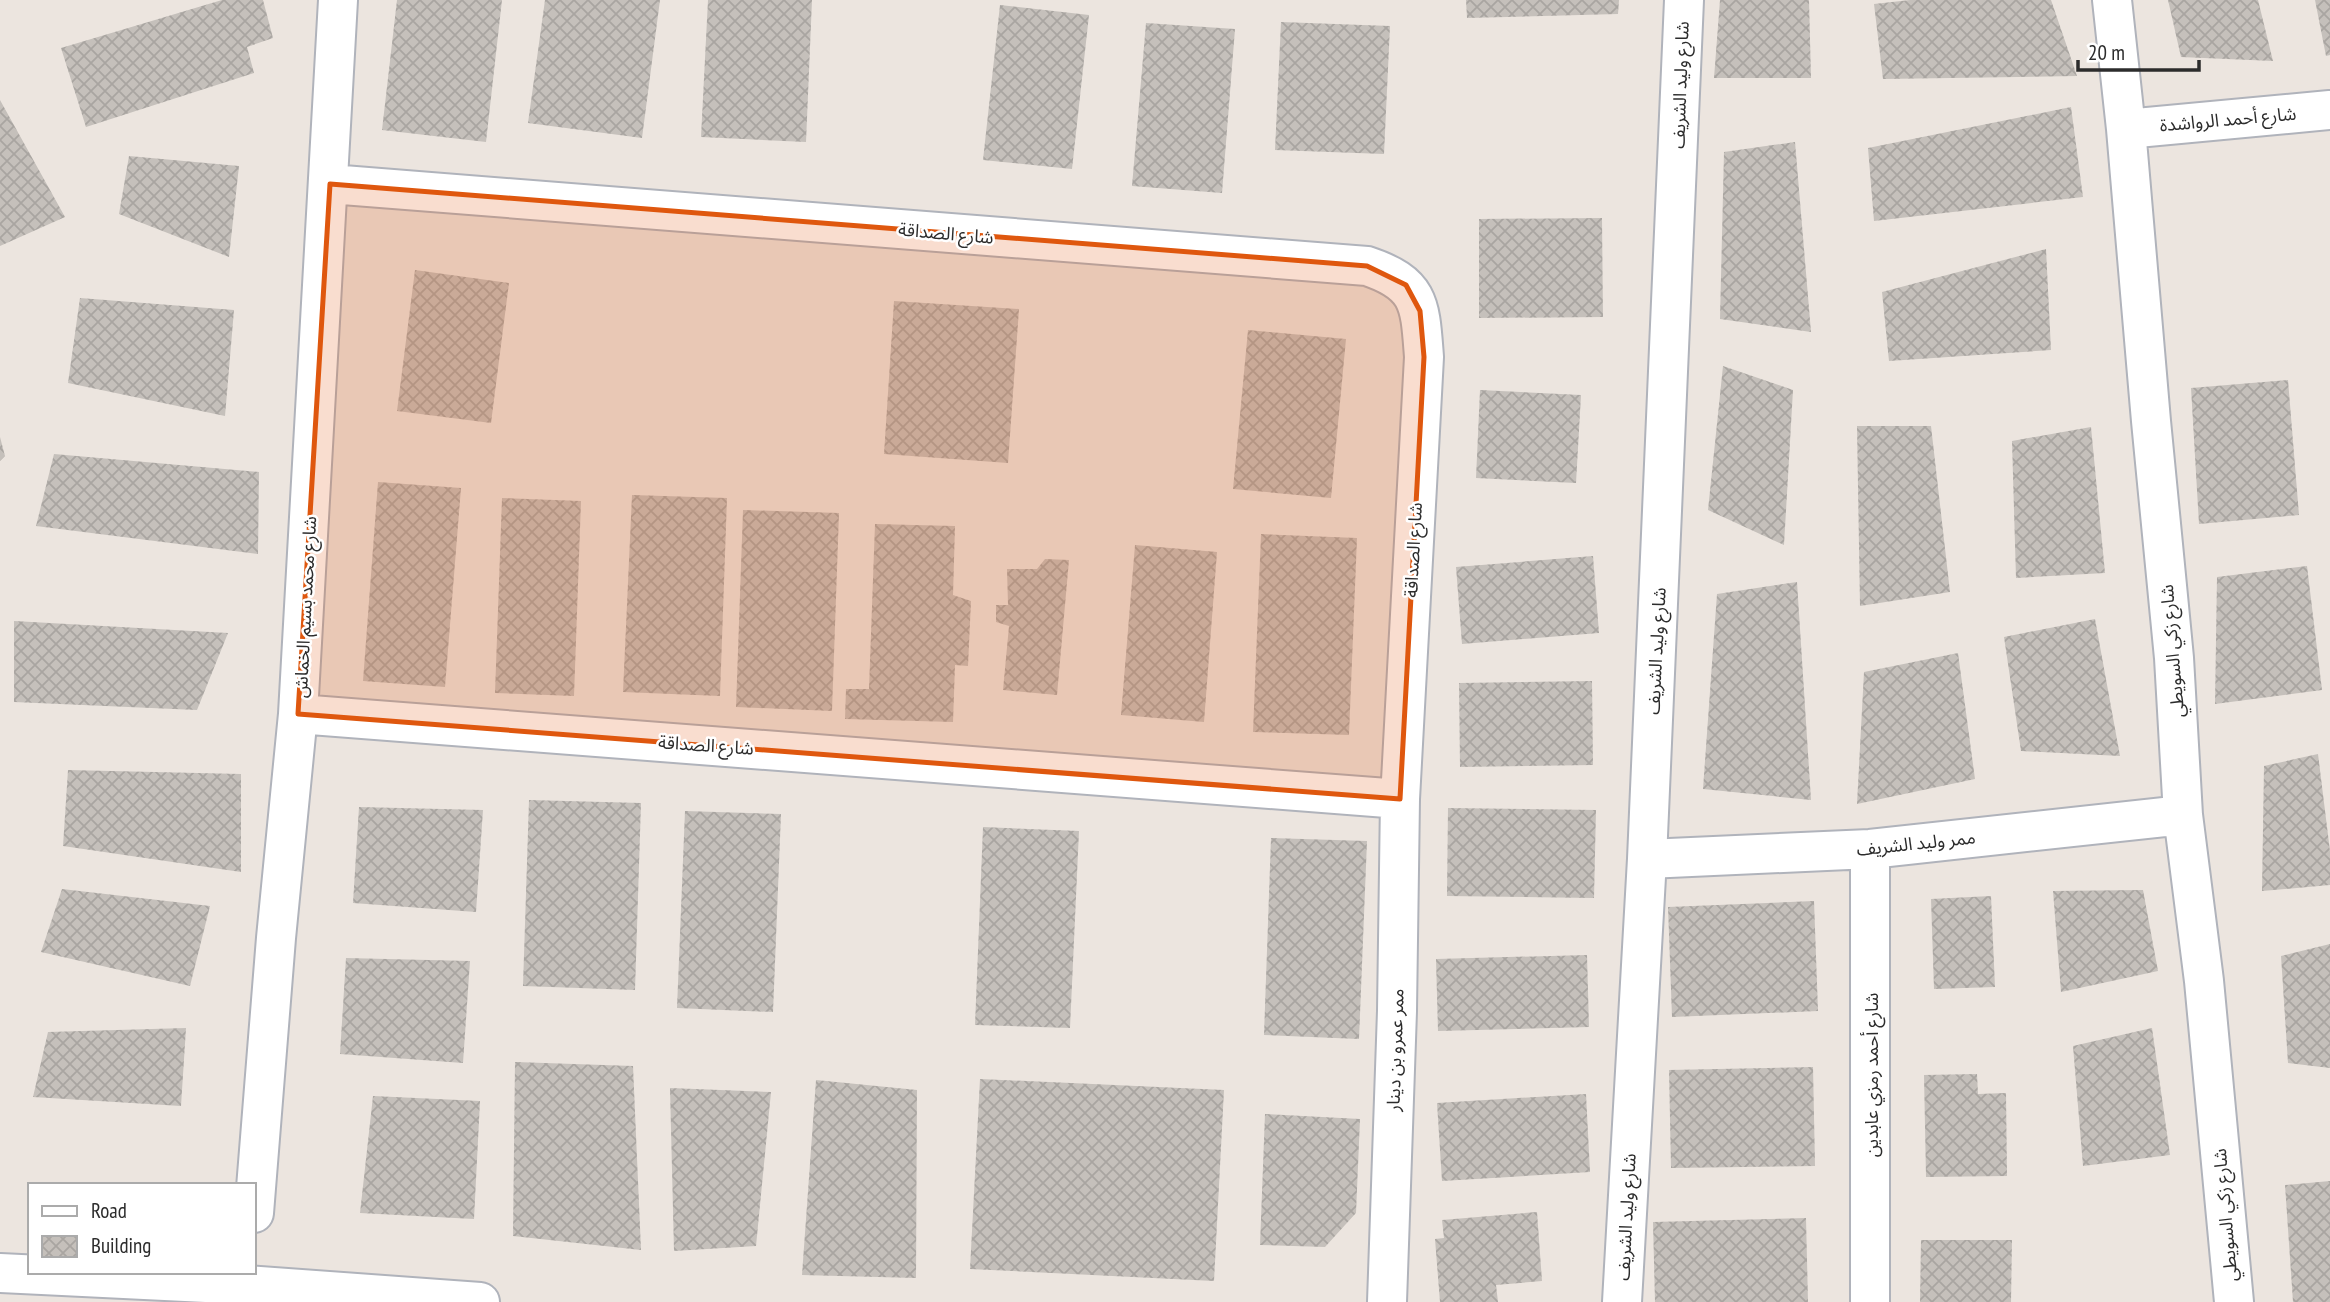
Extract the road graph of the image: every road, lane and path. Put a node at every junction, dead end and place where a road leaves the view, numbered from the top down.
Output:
1 (338, 0) edge
2 (1684, 0) edge
3 (2112, 0) edge
4 (2330, 110) edge
5 (2126, 129) junction
6 (330, 184) junction
7 (299, 714) junction
8 (1400, 799) junction
9 (2183, 815) junction
10 (1870, 849) junction
11 (1647, 859) junction
12 (256, 1188) edge
13 (0, 1273) edge
14 (28, 1274) edge
15 (41, 1274) edge
16 (247, 1279) edge
17 (480, 1302) edge
18 (1387, 1302) edge
19 (1622, 1302) edge
20 (1871, 1302) edge
21 (2234, 1302) edge

1 - 6 street, شارع محمد بسيم الخماش
2 - 11 street, شارع وليد الشريف
3 - 5 street, شارع زكي السويطي
4 - 5 street, شارع أحمد الرواشدة
5 - 9 street, شارع زكي السويطي
6 - 7 street, شارع محمد بسيم الخماش
6 - 8 street, شارع الصداقة
7 - 8 street, شارع الصداقة
7 - 12 street, شارع محمد بسيم الخماش
8 - 18 street, ممر عمرو بن دينار
9 - 10 street, ممر وليد الشريف
9 - 21 street, شارع زكي السويطي
10 - 11 street, ممر وليد الشريف
10 - 20 street, شارع أحمد رمزي عابدين
11 - 19 street, شارع وليد الشريف
13 - 14 street
15 - 16 street
16 - 17 street

